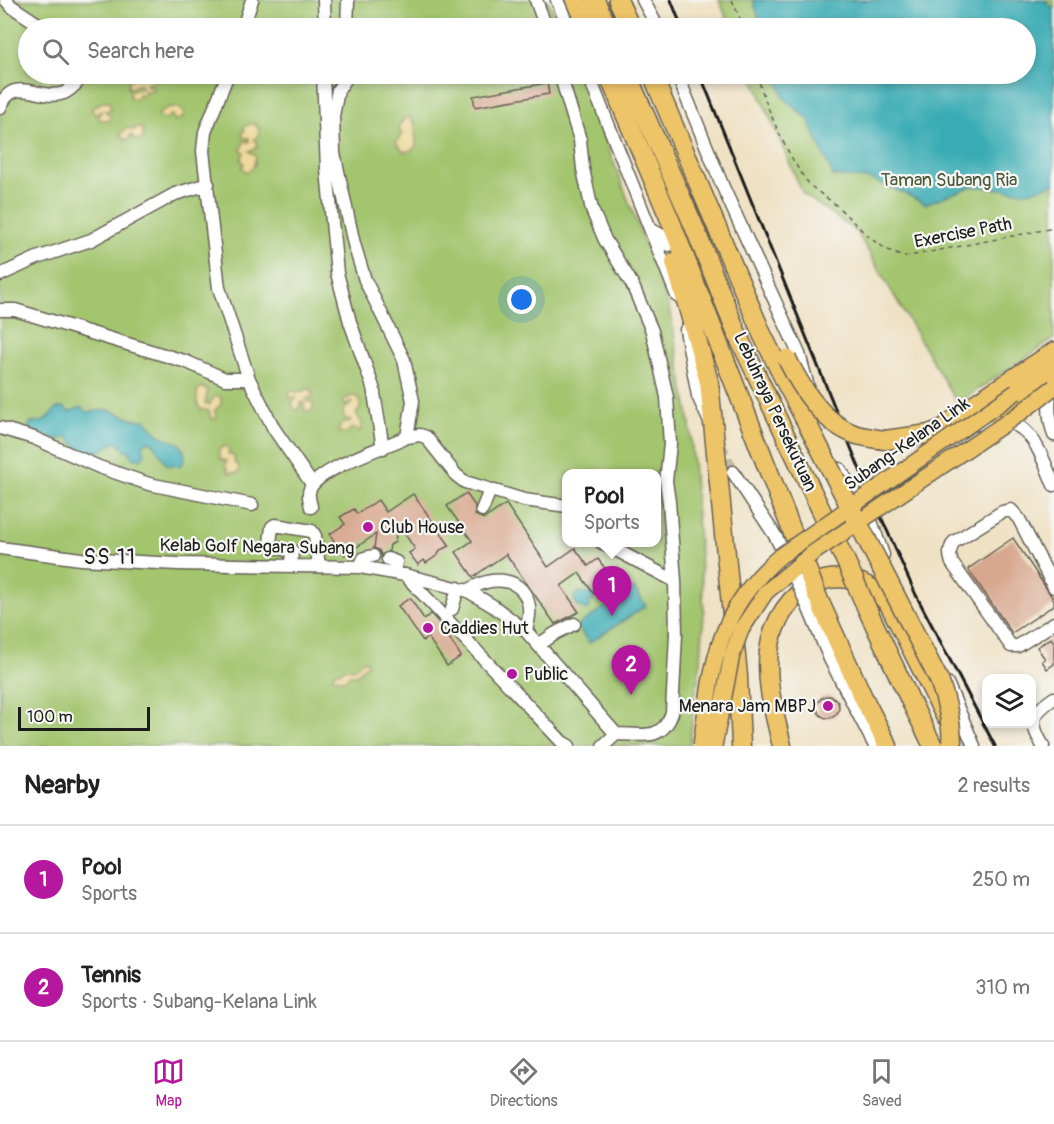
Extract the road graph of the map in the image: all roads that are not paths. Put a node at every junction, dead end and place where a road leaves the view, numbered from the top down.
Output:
1 (6, 0) edge
2 (252, 0) edge
3 (324, 0) edge
4 (348, 0) edge
5 (536, 0) edge
6 (557, 0) edge
7 (576, 0) edge
8 (595, 0) edge
9 (618, 0) edge
10 (643, 0) edge
11 (29, 18) edge
12 (246, 18) edge
13 (325, 18) edge
14 (347, 18) edge
15 (542, 18) edge
16 (565, 18) edge
17 (584, 18) edge
18 (603, 18) edge
19 (626, 18) edge
20 (653, 18) edge
21 (76, 84) edge
22 (224, 84) edge
23 (323, 84) edge
24 (342, 84) edge
25 (563, 84) edge
26 (592, 84) edge
27 (612, 84) edge
28 (631, 84) edge
29 (656, 84) edge
30 (680, 84) edge
31 (0, 108) edge
32 (208, 184) junction
33 (671, 222) junction
34 (650, 229) junction
35 (669, 245) junction
36 (735, 267) junction
37 (0, 275) edge
38 (0, 310) edge
39 (1054, 350) edge
40 (1054, 365) edge
41 (249, 379) junction
42 (1054, 379) edge
43 (1054, 387) edge
44 (1054, 392) edge
45 (1019, 414) junction
46 (710, 424) dead end
47 (0, 428) edge
48 (938, 430) junction
49 (1054, 435) edge
50 (408, 437) junction
51 (383, 448) junction
52 (733, 472) tunnel mouth
53 (312, 484) junction
54 (1054, 485) edge
55 (490, 490) junction
56 (252, 505) dead end
57 (562, 505) edge
58 (311, 507) dead end
59 (482, 510) dead end
60 (609, 547) edge
61 (0, 548) edge
62 (373, 556) dead end
63 (388, 559) dead end
64 (291, 566) junction
65 (319, 566) junction
66 (360, 567) junction
67 (400, 574) junction
68 (801, 575) junction
69 (675, 581) junction
70 (422, 585) junction
71 (1054, 587) edge
72 (463, 590) junction
73 (452, 609) dead end
74 (1054, 623) edge
75 (574, 624) dead end
76 (526, 631) junction
77 (902, 632) junction
78 (924, 638) junction
79 (540, 644) junction
80 (917, 662) junction
81 (738, 676) junction
82 (1054, 698) edge
83 (720, 708) junction
84 (616, 734) junction
85 (656, 740) edge
86 (569, 746) edge
87 (603, 746) edge
88 (701, 746) edge
89 (714, 746) edge
90 (722, 746) edge
91 (729, 746) edge
92 (741, 746) edge
93 (782, 746) edge
94 (884, 746) edge
95 (925, 746) edge
96 (933, 746) edge
97 (952, 746) edge
98 (961, 746) edge
99 (974, 746) edge
100 (1043, 746) edge

1 - 11 street
2 - 12 street
3 - 13 street
4 - 14 street
5 - 15 street
6 - 16 street
7 - 17 highway
8 - 18 highway
9 - 19 highway
10 - 20 street
21 - 31 street
22 - 32 street
23 - 51 street
24 - 50 street
25 - 69 street
26 - 34 street
27 - 33 highway, Lebuhraya Persekutuan
28 - 96 highway, Lebuhraya Persekutuan, bridge
29 - 36 highway
30 - 78 street
32 - 37 street
32 - 41 street
33 - 35 highway
33 - 68 highway, Lebuhraya Persekutuan
34 - 35 street
34 - 46 street
35 - 81 highway
36 - 48 highway, bridge
36 - 97 highway, bridge
38 - 41 street
39 - 48 main road
40 - 88 main road, Subang-Kelana Link, bridge
41 - 53 street
42 - 48 highway
42 - 49 street
43 - 45 main road, bridge
44 - 45 main road, bridge
45 - 83 main road, bridge
47 - 56 street
48 - 54 street
50 - 51 street
50 - 55 street
51 - 53 street
52 - 68 street
53 - 58 street
55 - 57 street
55 - 59 street
60 - 69 street
61 - 64 street, Kelab Golf Negara Subang
62 - 66 street
63 - 67 street
64 - 65 street, Kelab Golf Negara Subang
64 - 65 street
65 - 66 street, Kelab Golf Negara Subang
66 - 67 street, Kelab Golf Negara Subang
67 - 70 street, Kelab Golf Negara Subang
68 - 94 highway, Lebuhraya Persekutuan, bridge
69 - 85 street
70 - 72 street, Kelab Golf Negara Subang
70 - 86 street
71 - 74 street
72 - 73 street
72 - 76 street, Kelab Golf Negara Subang
72 - 76 street
75 - 79 street
76 - 79 street, Kelab Golf Negara Subang
77 - 78 street
77 - 80 highway
77 - 93 highway
78 - 99 street
79 - 84 street, Kelab Golf Negara Subang
80 - 95 highway
80 - 98 highway
81 - 91 highway
81 - 92 highway
82 - 100 street
83 - 89 main road, bridge
83 - 90 highway, bridge
84 - 85 street
84 - 87 street

